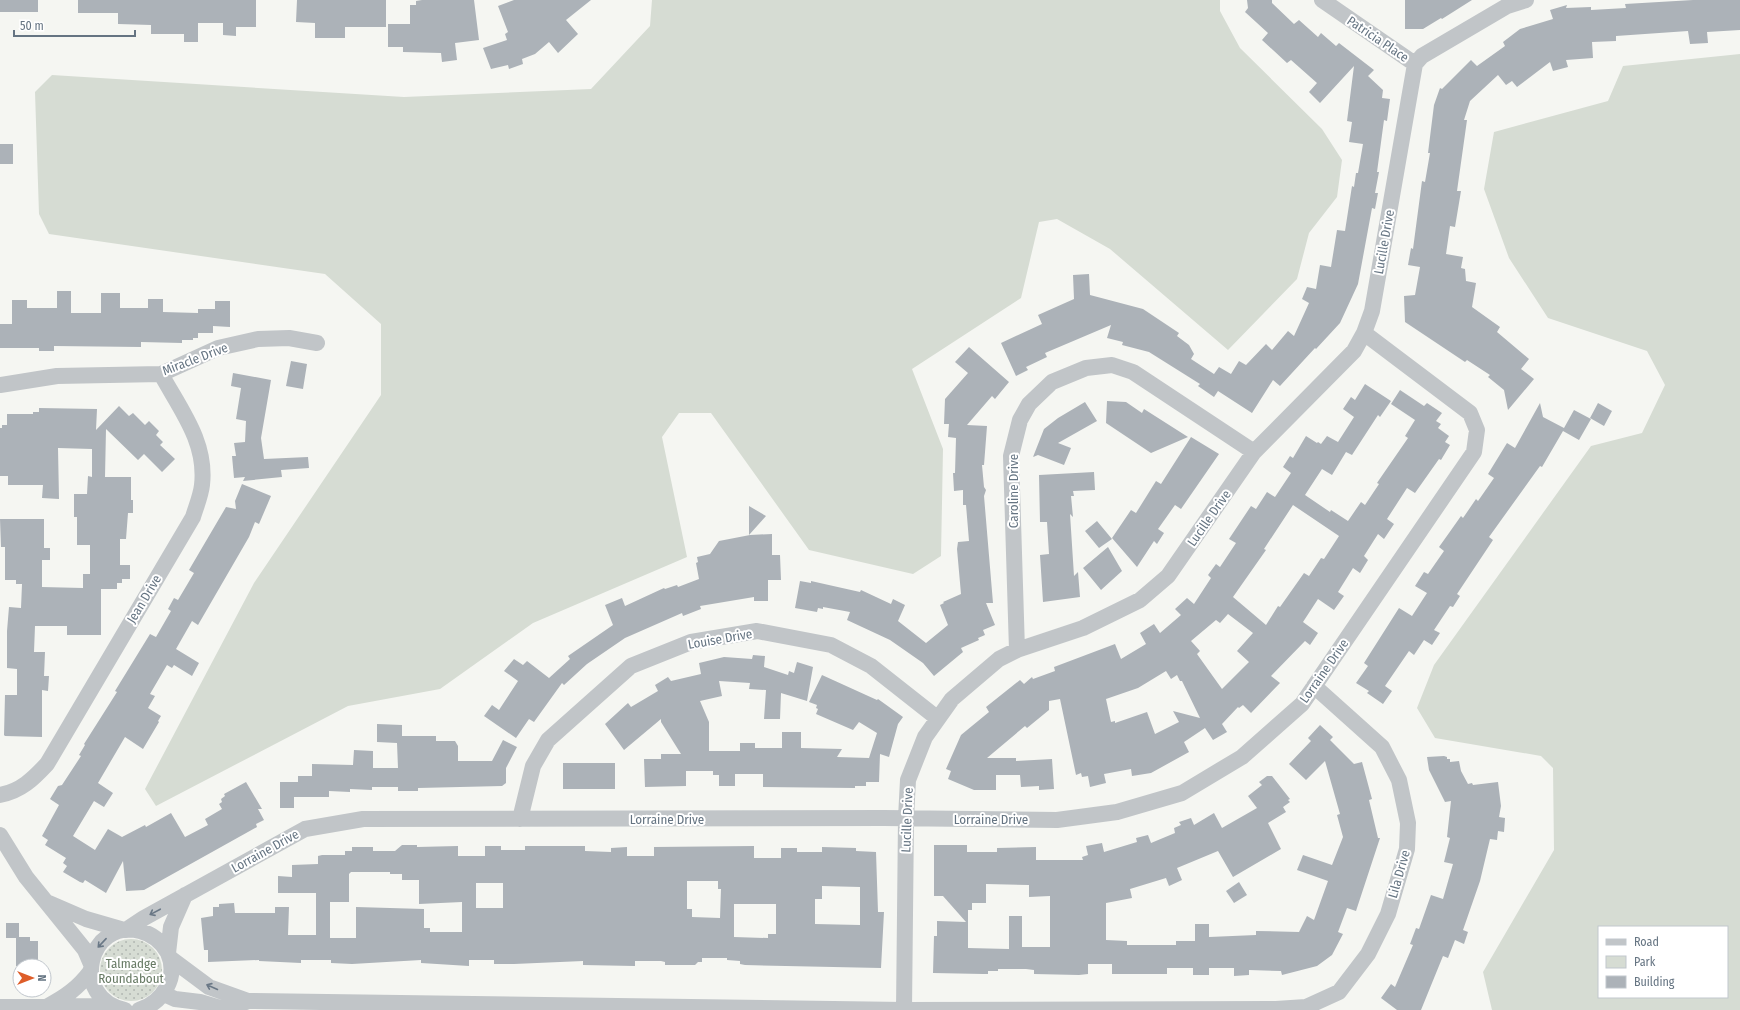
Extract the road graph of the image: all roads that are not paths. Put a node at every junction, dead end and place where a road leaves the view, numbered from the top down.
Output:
1 (1322, 0) edge
2 (1526, 0) edge
3 (1415, 64) junction
4 (1364, 333) junction
5 (317, 343) dead end
6 (161, 374) junction
7 (0, 385) edge
8 (1254, 452) junction
9 (1017, 650) junction
10 (1314, 686) junction
11 (937, 718) junction
12 (0, 795) edge
13 (906, 818) junction
14 (520, 819) junction
15 (0, 835) edge
16 (185, 895) junction
17 (46, 902) junction
18 (125, 930) junction
19 (169, 956) junction
20 (90, 968) junction
21 (163, 994) junction
22 (248, 1001) junction
23 (0, 1007) edge
24 (47, 1007) junction
25 (120, 1009) edge
26 (216, 1009) edge
27 (139, 1010) edge
28 (168, 1010) edge
29 (904, 1010) edge

1 - 3 street, Patricia Place
2 - 3 street
3 - 4 street, Lucille Drive
4 - 8 street, Lucille Drive
4 - 10 street, Lorraine Drive
5 - 6 street, Miracle Drive
6 - 7 street, Miracle Drive
6 - 12 street, Jean Drive
8 - 9 street, Lucille Drive
8 - 9 street, Caroline Drive
9 - 11 street, Lucille Drive
10 - 13 street, Lorraine Drive
10 - 29 street, Lila Drive
11 - 13 street, Lucille Drive
11 - 14 street, Louise Drive
13 - 14 street, Lorraine Drive
13 - 29 street, Lucille Drive
14 - 16 street, Lorraine Drive
15 - 17 street
16 -> 18 street, Lorraine Drive
16 - 19 street
17 - 18 street
17 - 20 street
18 - 19 street
18 -> 20 street, Lorraine Drive
19 - 21 street
22 -> 19 street
20 - 24 street, Lorraine Drive
20 - 25 street
21 - 26 street
21 - 27 street
21 - 28 street
22 - 26 street
22 - 29 street, Lila Drive
23 - 24 street
24 - 25 street

